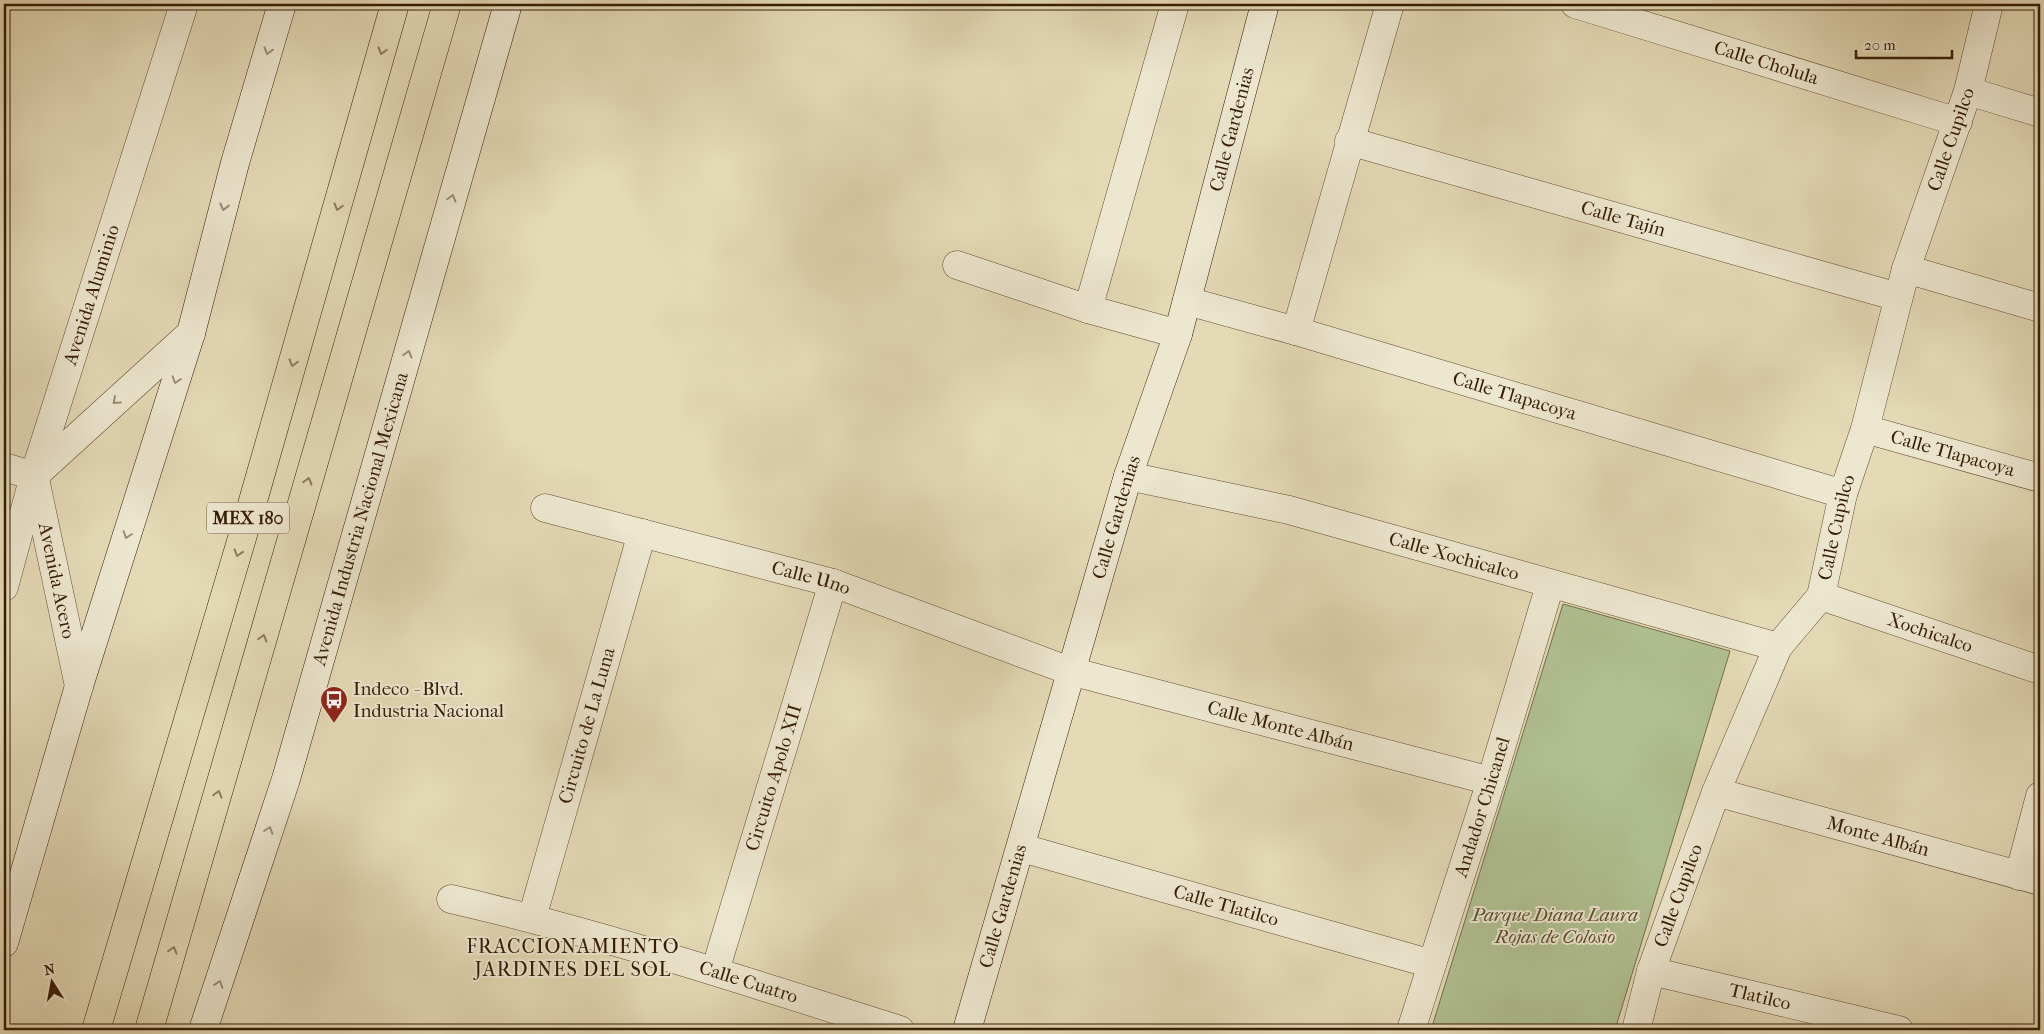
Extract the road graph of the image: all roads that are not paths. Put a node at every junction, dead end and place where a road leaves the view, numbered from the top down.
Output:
1 (184, 4) edge
2 (282, 4) edge
3 (396, 4) edge
4 (447, 4) edge
5 (508, 4) edge
6 (1175, 4) edge
7 (1265, 4) edge
8 (1390, 4) edge
9 (1575, 4) edge
10 (1989, 4) edge
11 (1968, 91) junction
12 (2040, 113) edge
13 (1958, 122) junction
14 (1349, 141) junction
15 (957, 265) dead end
16 (1906, 269) junction
17 (1898, 297) junction
18 (1186, 301) junction
19 (2040, 308) edge
20 (1088, 309) junction
21 (1296, 331) junction
22 (191, 333) junction
23 (1178, 334) junction
24 (1865, 430) junction
25 (4, 467) edge
26 (34, 476) junction
27 (1128, 476) junction
28 (2040, 478) edge
29 (1843, 494) junction
30 (545, 508) dead end
31 (642, 533) junction
32 (833, 583) junction
33 (1550, 584) junction
34 (4, 587) edge
35 (1821, 596) junction
36 (1778, 647) junction
37 (2040, 670) edge
38 (1070, 671) junction
39 (78, 686) junction
40 (1491, 781) junction
41 (1716, 792) junction
42 (2040, 796) edge
43 (1022, 848) junction
44 (2030, 878) edge
45 (451, 899) dead end
46 (532, 918) junction
47 (4, 943) edge
48 (1432, 964) junction
49 (1651, 971) junction
50 (715, 972) junction
51 (96, 1030) edge
52 (149, 1030) edge
53 (204, 1030) edge
54 (900, 1030) edge
55 (966, 1030) edge
56 (1411, 1030) edge
57 (1636, 1030) edge
58 (1899, 1030) edge

1 - 26 street, Avenida Aluminio
2 -> 22 street
3 -> 51 highway, MEX 180
52 -> 4 highway, MEX 180
53 -> 5 street, Avenida Industria Nacional Mexicana
6 - 20 street
7 - 18 street, Calle Gardenias
8 - 14 street
9 - 13 street, Calle Cholula
10 - 11 street, Calle Cupilco
11 - 12 street
11 - 13 street, Calle Cupilco
13 - 16 street, Calle Cupilco
14 - 17 street, Calle Tajín
14 - 21 street
15 - 20 street
16 - 17 street, Calle Cupilco
16 - 19 street
17 - 24 street, Calle Cupilco
18 - 21 street, Calle Tlapacoya
18 - 23 street, Calle Gardenias
20 - 23 street
21 - 29 street, Calle Tlapacoya
22 -> 26 street
22 -> 39 street
23 - 27 street, Calle Gardenias
24 - 28 street, Calle Tlapacoya
24 - 29 street, Calle Cupilco
25 - 26 street
26 - 34 street, Avenida Aluminio
26 - 39 street, Avenida Acero
27 - 33 street, Calle Xochicalco
27 - 38 street, Calle Gardenias
29 - 35 street, Calle Cupilco
30 - 31 street, Calle Uno
31 - 32 street, Calle Uno
31 - 46 street, Circuito de La Luna
32 - 38 street, Calle Uno
32 - 50 street, Circuito Apolo XII
33 - 36 street, Calle Xochicalco
33 - 40 street, Andador Chicanel
35 - 36 street, Calle Cupilco
35 - 37 street, Xochicalco
36 - 41 street, Calle Cupilco
38 - 40 street, Calle Monte Albán
38 - 43 street, Calle Gardenias
39 - 47 street
40 - 48 street, Andador Chicanel
41 - 44 street, Monte Albán
41 - 49 street, Calle Cupilco
42 - 44 street
43 - 48 street, Calle Tlatilco
43 - 55 street, Calle Gardenias
45 - 46 street, Calle Cuatro
46 - 50 street, Calle Cuatro
48 - 56 street, Andador Chicanel
49 - 57 street, Calle Cupilco
49 - 58 street, Tlatilco
50 - 54 street, Calle Cuatro

